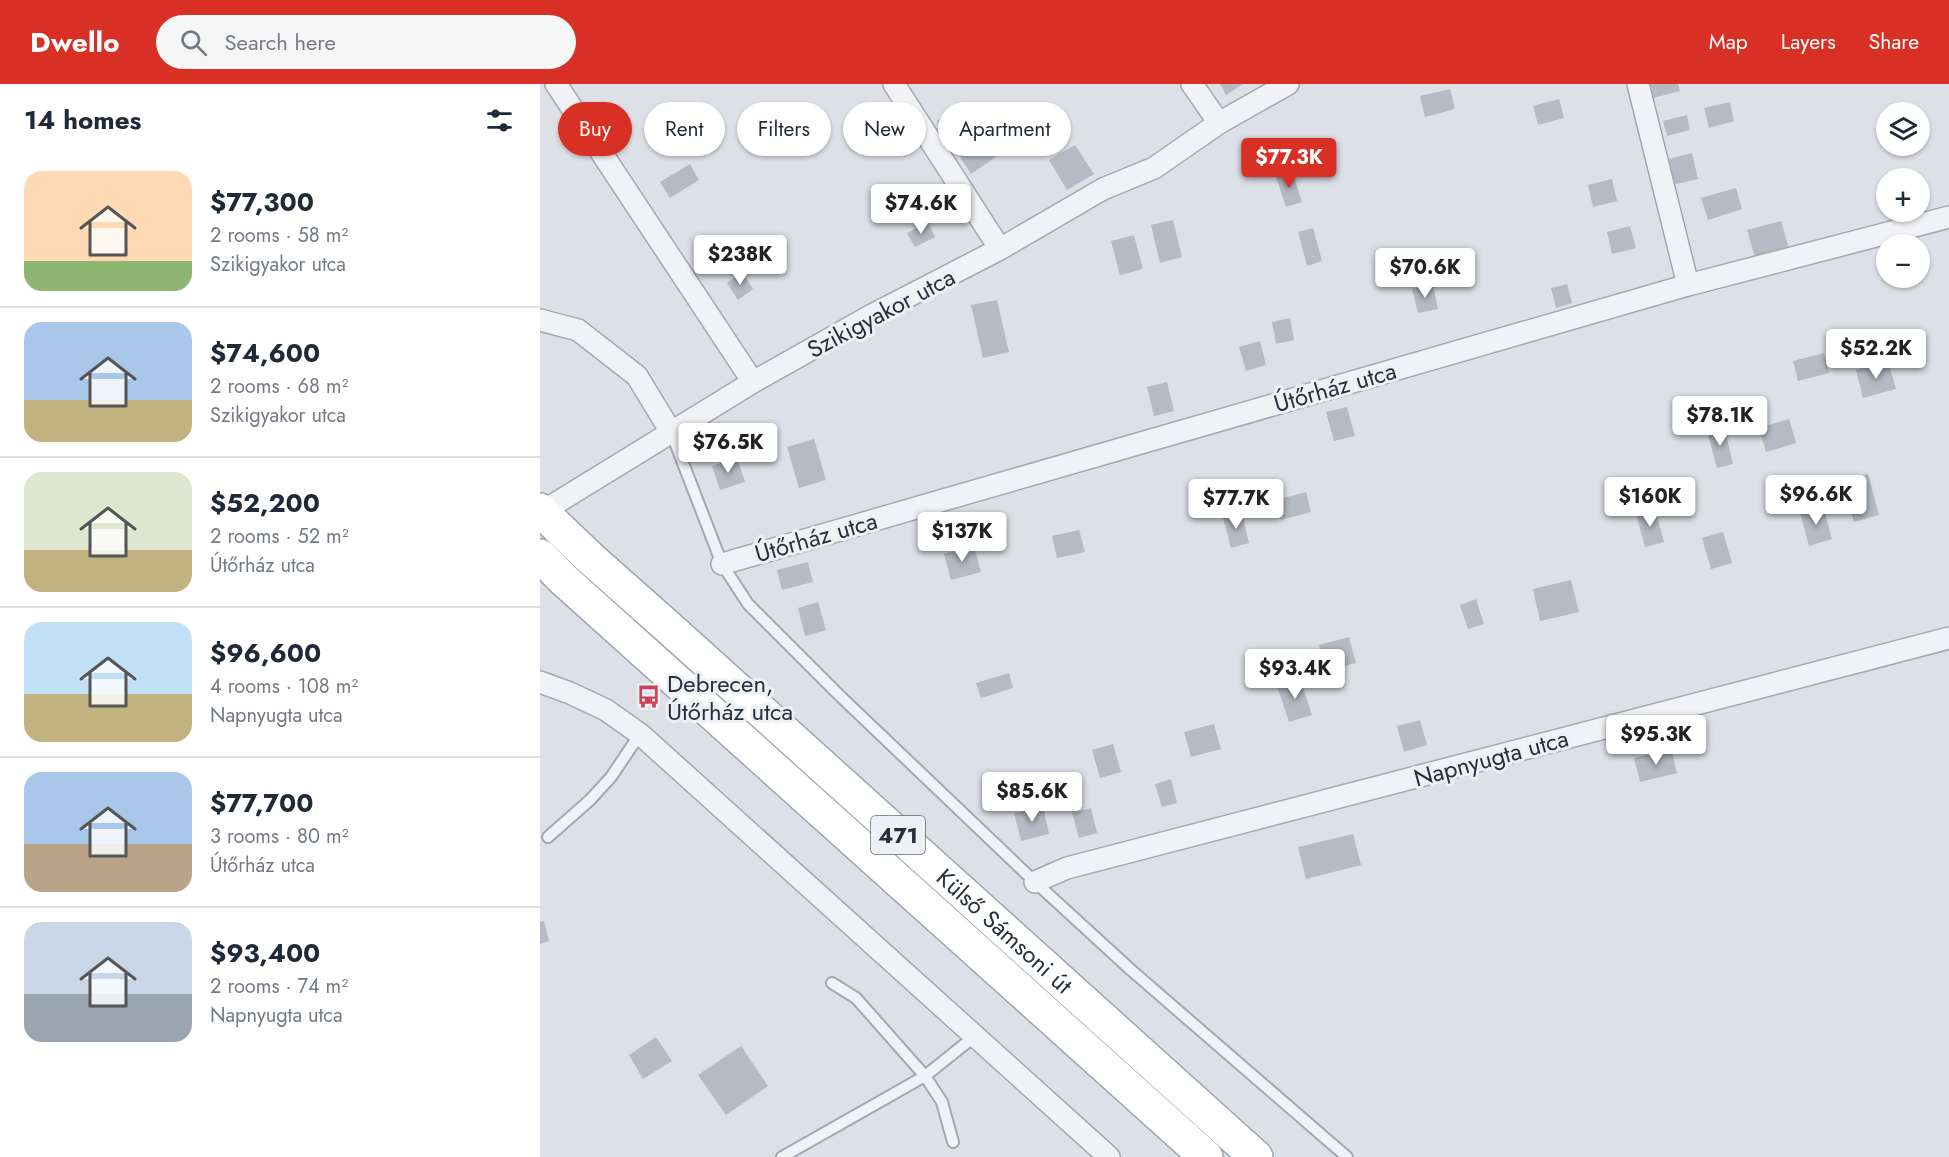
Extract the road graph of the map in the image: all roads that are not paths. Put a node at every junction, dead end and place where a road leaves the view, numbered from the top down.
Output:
1 (556, 84) edge
2 (894, 84) edge
3 (1192, 84) edge
4 (1288, 84) edge
5 (1638, 84) edge
6 (1219, 123) junction
7 (1949, 217) edge
8 (1000, 249) junction
9 (1688, 285) junction
10 (540, 320) edge
11 (753, 382) junction
12 (671, 432) junction
13 (541, 511) edge
14 (540, 556) edge
15 (722, 564) junction
16 (1949, 638) edge
17 (540, 682) edge
18 (640, 734) junction
19 (548, 837) dead end
20 (1035, 882) junction
21 (832, 983) dead end
22 (975, 1036) junction
23 (925, 1076) junction
24 (953, 1142) dead end
25 (782, 1157) edge
26 (1109, 1157) edge
27 (1206, 1157) edge
28 (1256, 1157) edge
29 (1347, 1157) edge

1 - 11 street
2 - 8 street
3 - 6 street
4 - 6 street, Szikigyakor utca
5 - 9 street
6 - 8 street, Szikigyakor utca
7 - 9 street, Útőrház utca
8 - 11 street, Szikigyakor utca
9 - 15 street, Útőrház utca
10 - 12 street
11 - 12 street, Szikigyakor utca
12 - 13 street, Szikigyakor utca
12 - 15 lane
13 - 28 main road, Külső Sámsoni út / 471
14 - 27 main road, Külső Sámsoni út / 471
15 - 20 lane
16 - 20 street, Napnyugta utca
17 - 18 street
18 - 19 lane
18 - 22 street
20 - 29 lane
21 - 23 lane
22 - 23 lane
22 - 26 street
23 - 24 lane
23 - 25 lane

